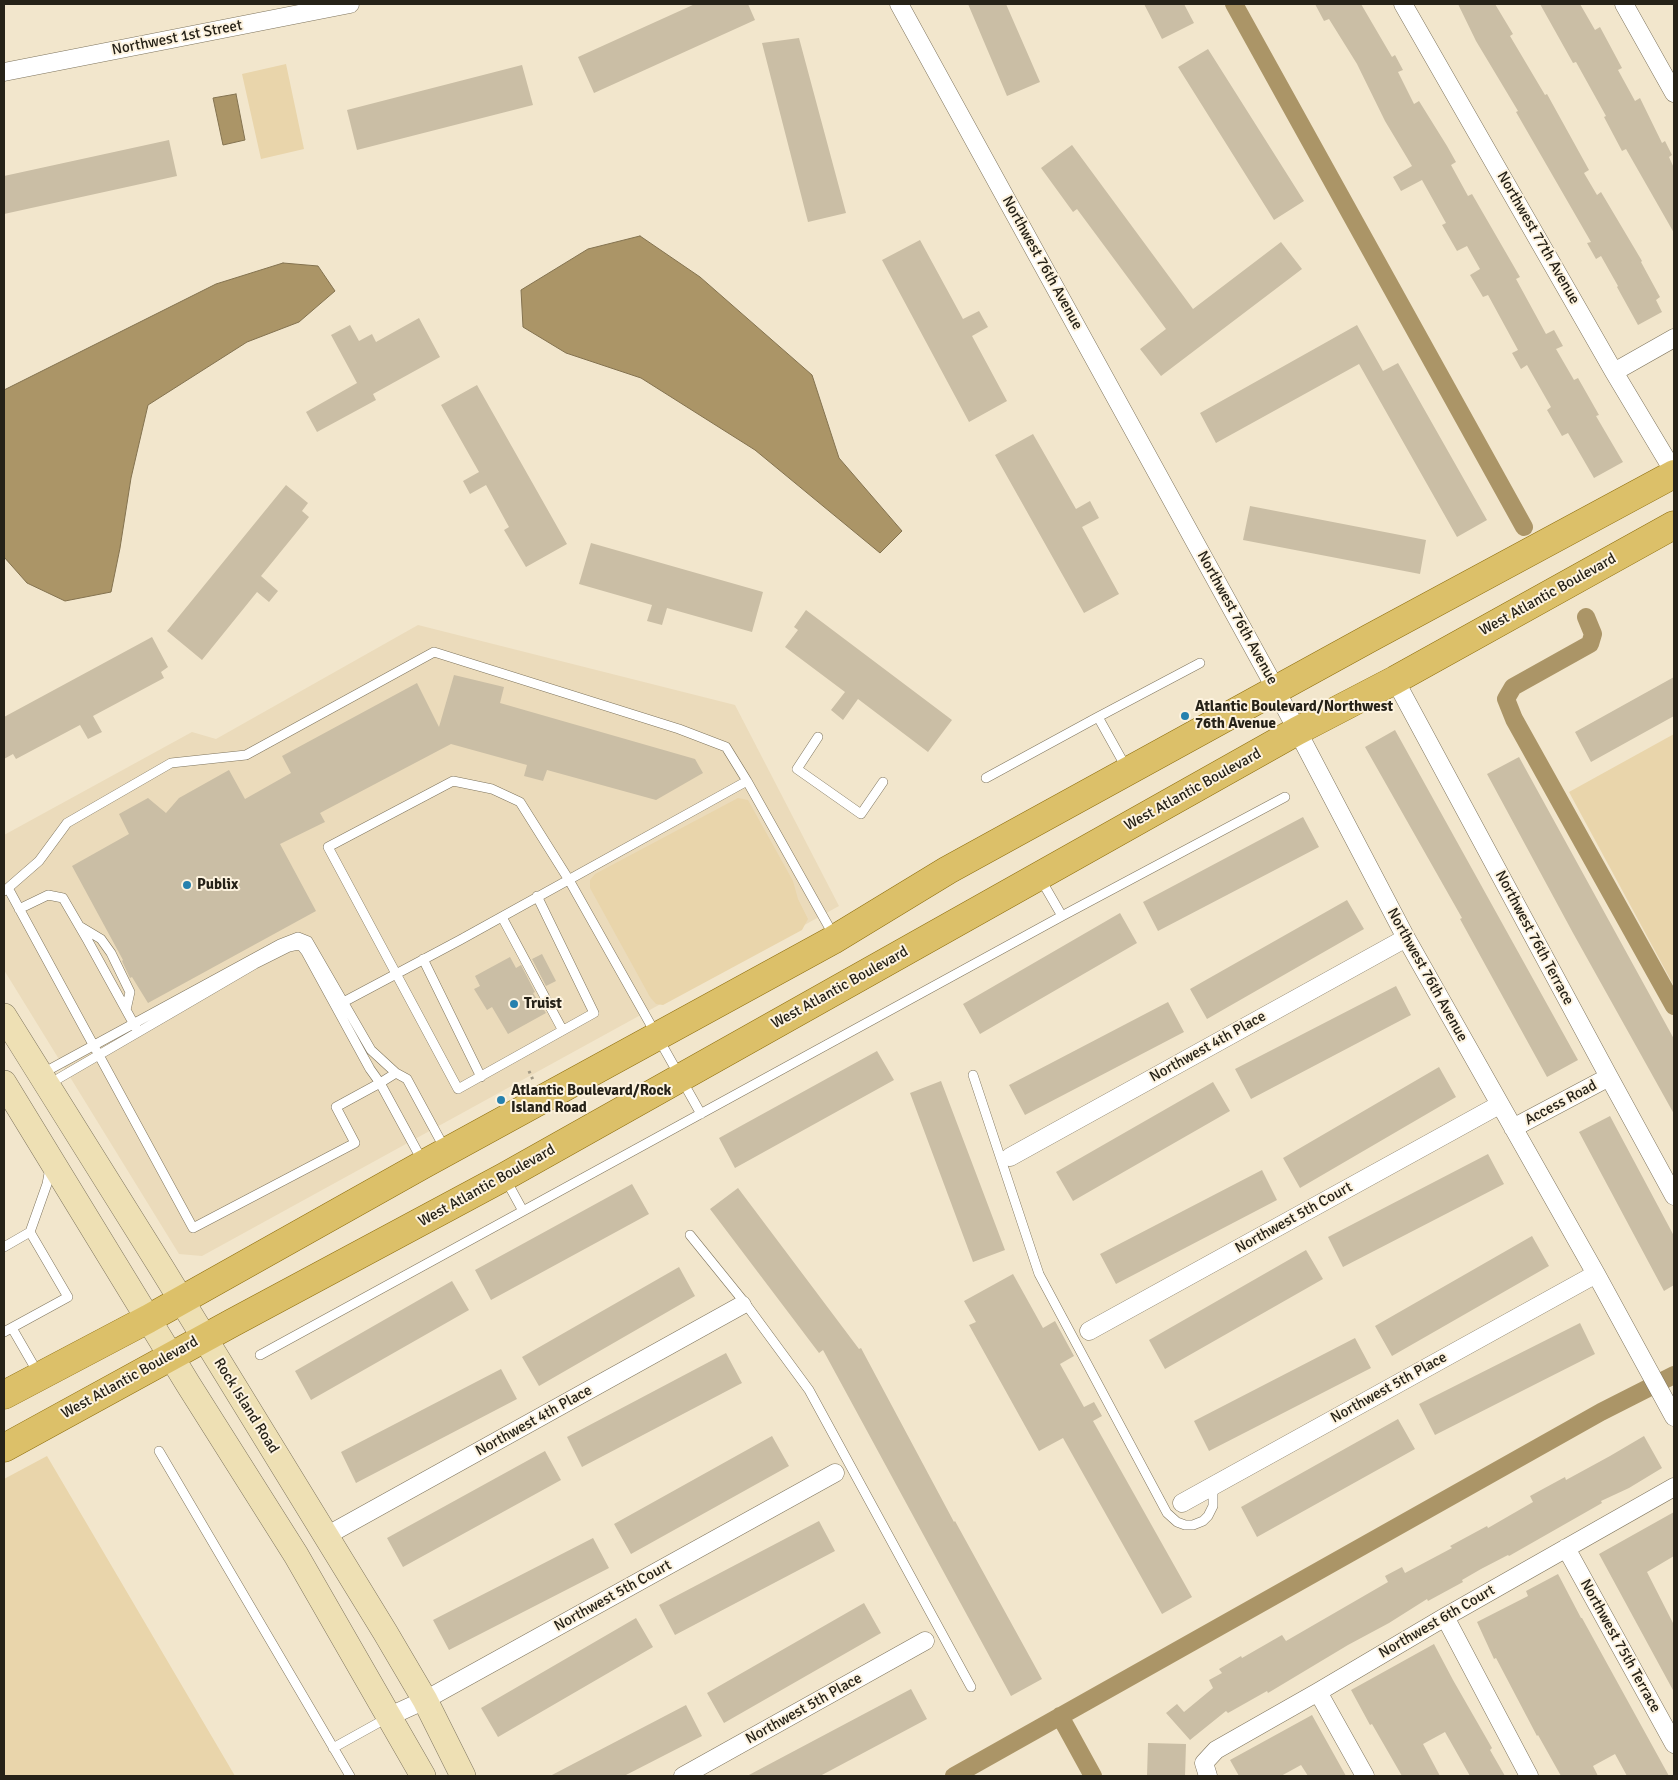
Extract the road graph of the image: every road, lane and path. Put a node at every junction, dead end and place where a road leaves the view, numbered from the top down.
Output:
1 (350, 4) edge
2 (899, 4) edge
3 (1403, 4) edge
4 (1624, 4) edge
5 (4, 72) edge
6 (1674, 93) edge
7 (1674, 338) edge
8 (1614, 372) junction
9 (1674, 473) edge
10 (1674, 525) edge
11 (1200, 663) dead end
12 (1395, 680) junction
13 (1276, 690) junction
14 (1098, 717) junction
15 (1297, 731) junction
16 (818, 737) dead end
17 (1128, 771) junction
18 (986, 778) dead end
19 (747, 781) junction
20 (883, 782) dead end
21 (1285, 797) dead end
22 (1039, 876) junction
23 (569, 880) junction
24 (6, 890) edge
25 (537, 896) junction
26 (19, 909) dead end
27 (1062, 916) junction
28 (502, 917) junction
29 (79, 925) junction
30 (836, 938) dead end
31 (1406, 938) junction
32 (423, 959) junction
33 (396, 973) junction
34 (336, 1006) junction
35 (126, 1010) junction
36 (4, 1016) edge
37 (136, 1028) dead end
38 (562, 1030) junction
39 (658, 1037) junction
40 (529, 1071) dead end
41 (396, 1073) junction
42 (973, 1075) dead end
43 (481, 1077) junction
44 (1608, 1077) junction
45 (681, 1078) junction
46 (45, 1079) junction
47 (534, 1080) dead end
48 (4, 1083) edge
49 (380, 1083) junction
50 (1499, 1105) junction
51 (701, 1114) junction
52 (1514, 1128) junction
53 (435, 1158) junction
54 (52, 1160) junction
55 (1006, 1160) junction
56 (504, 1177) junction
57 (1674, 1196) edge
58 (523, 1211) junction
59 (30, 1232) junction
60 (690, 1235) dead end
61 (4, 1247) edge
62 (1596, 1274) junction
63 (181, 1300) junction
64 (744, 1304) junction
65 (148, 1319) junction
66 (8, 1330) edge
67 (1083, 1337) junction
68 (205, 1338) junction
69 (260, 1355) dead end
70 (171, 1356) junction
71 (40, 1376) junction
72 (4, 1395) edge
73 (1674, 1417) edge
74 (4, 1448) edge
75 (159, 1451) dead end
76 (843, 1469) junction
77 (1214, 1486) junction
78 (1674, 1487) edge
79 (1182, 1503) dead end
80 (326, 1536) junction
81 (1566, 1548) junction
82 (1445, 1617) junction
83 (941, 1631) junction
84 (925, 1642) joint
85 (971, 1687) dead end
86 (1318, 1692) junction
87 (425, 1700) junction
88 (390, 1716) junction
89 (1674, 1744) edge
90 (333, 1748) junction
91 (1206, 1770) edge
92 (350, 1776) edge
93 (423, 1776) edge
94 (463, 1776) edge
95 (683, 1776) edge
96 (1365, 1776) edge
97 (1529, 1776) edge

1 - 5 street, Northwest 1st Street
2 - 13 street, Northwest 76th Avenue
3 - 8 street, Northwest 77th Avenue
4 - 6 street
7 - 8 street
8 - 9 street, Northwest 77th Avenue
9 - 13 main road
10 - 12 main road, West Atlantic Boulevard
11 - 14 lane
12 - 15 main road, West Atlantic Boulevard
12 - 44 street, Northwest 76th Terrace
13 - 15 street, Northwest 76th Avenue
13 - 17 main road
14 - 17 lane
14 - 18 lane
15 - 22 main road, West Atlantic Boulevard
15 - 31 street, Northwest 76th Avenue
16 - 20 lane
17 - 39 main road
19 - 23 lane
19 - 24 lane
19 - 30 lane
21 - 27 lane
22 - 27 lane
22 - 45 main road, West Atlantic Boulevard
23 - 25 lane
23 - 33 lane
23 - 39 lane
24 - 49 lane
25 - 28 lane
25 - 38 lane
26 - 29 lane
27 - 51 lane
28 - 32 lane
28 - 38 lane
29 - 35 lane
29 - 35 lane
31 - 50 street, Northwest 76th Avenue
31 - 55 street, Northwest 4th Place
32 - 33 lane
32 - 43 lane
33 - 34 lane
33 - 43 lane
34 - 46 lane
34 - 49 lane
35 - 37 lane
36 - 46 main road, Rock Island Road
38 - 43 lane
39 - 45 lane
39 - 53 main road
40 - 47 path
41 - 46 lane
41 - 49 lane
41 - 53 lane
42 - 55 lane
44 - 52 street, Access Road
44 - 57 street, Northwest 76th Terrace
45 - 51 lane
45 - 56 main road, West Atlantic Boulevard
46 - 63 main road, Rock Island Road
48 - 54 main road
49 - 53 lane
50 - 52 street, Northwest 76th Avenue
50 - 67 street, Northwest 5th Court
51 - 58 lane
52 - 62 street, Northwest 76th Avenue
53 - 63 main road
54 - 59 lane
54 - 65 main road
55 - 67 lane
56 - 58 lane
56 - 68 main road, West Atlantic Boulevard
58 - 69 lane
59 - 61 lane
59 - 66 lane
60 - 64 lane
62 - 73 street, Northwest 76th Avenue
62 - 77 street, Northwest 5th Place
63 - 65 main road
63 - 68 main road, Rock Island Road
64 - 76 lane
64 - 80 street, Northwest 4th Place
65 - 70 main road
65 - 71 main road
66 - 71 lane
67 - 77 lane
68 - 70 main road, West Atlantic Boulevard
68 - 80 main road, Rock Island Road
70 - 74 main road, West Atlantic Boulevard
70 - 88 main road
71 - 72 main road
75 - 90 lane
76 - 83 lane
76 - 87 street, Northwest 5th Court
77 - 79 street, Northwest 5th Place
78 - 81 street, Northwest 6th Court
80 - 87 main road, Rock Island Road
81 - 82 street, Northwest 6th Court
81 - 89 street, Northwest 75th Terrace
82 - 86 street, Northwest 6th Court
82 - 97 street
83 - 84 lane
83 - 85 lane
84 - 95 street, Northwest 5th Place
86 - 91 street, Northwest 6th Court
86 - 96 street
87 - 88 street, Northwest 5th Court
87 - 94 main road, Rock Island Road
88 - 90 lane
88 - 93 main road
90 - 92 lane

